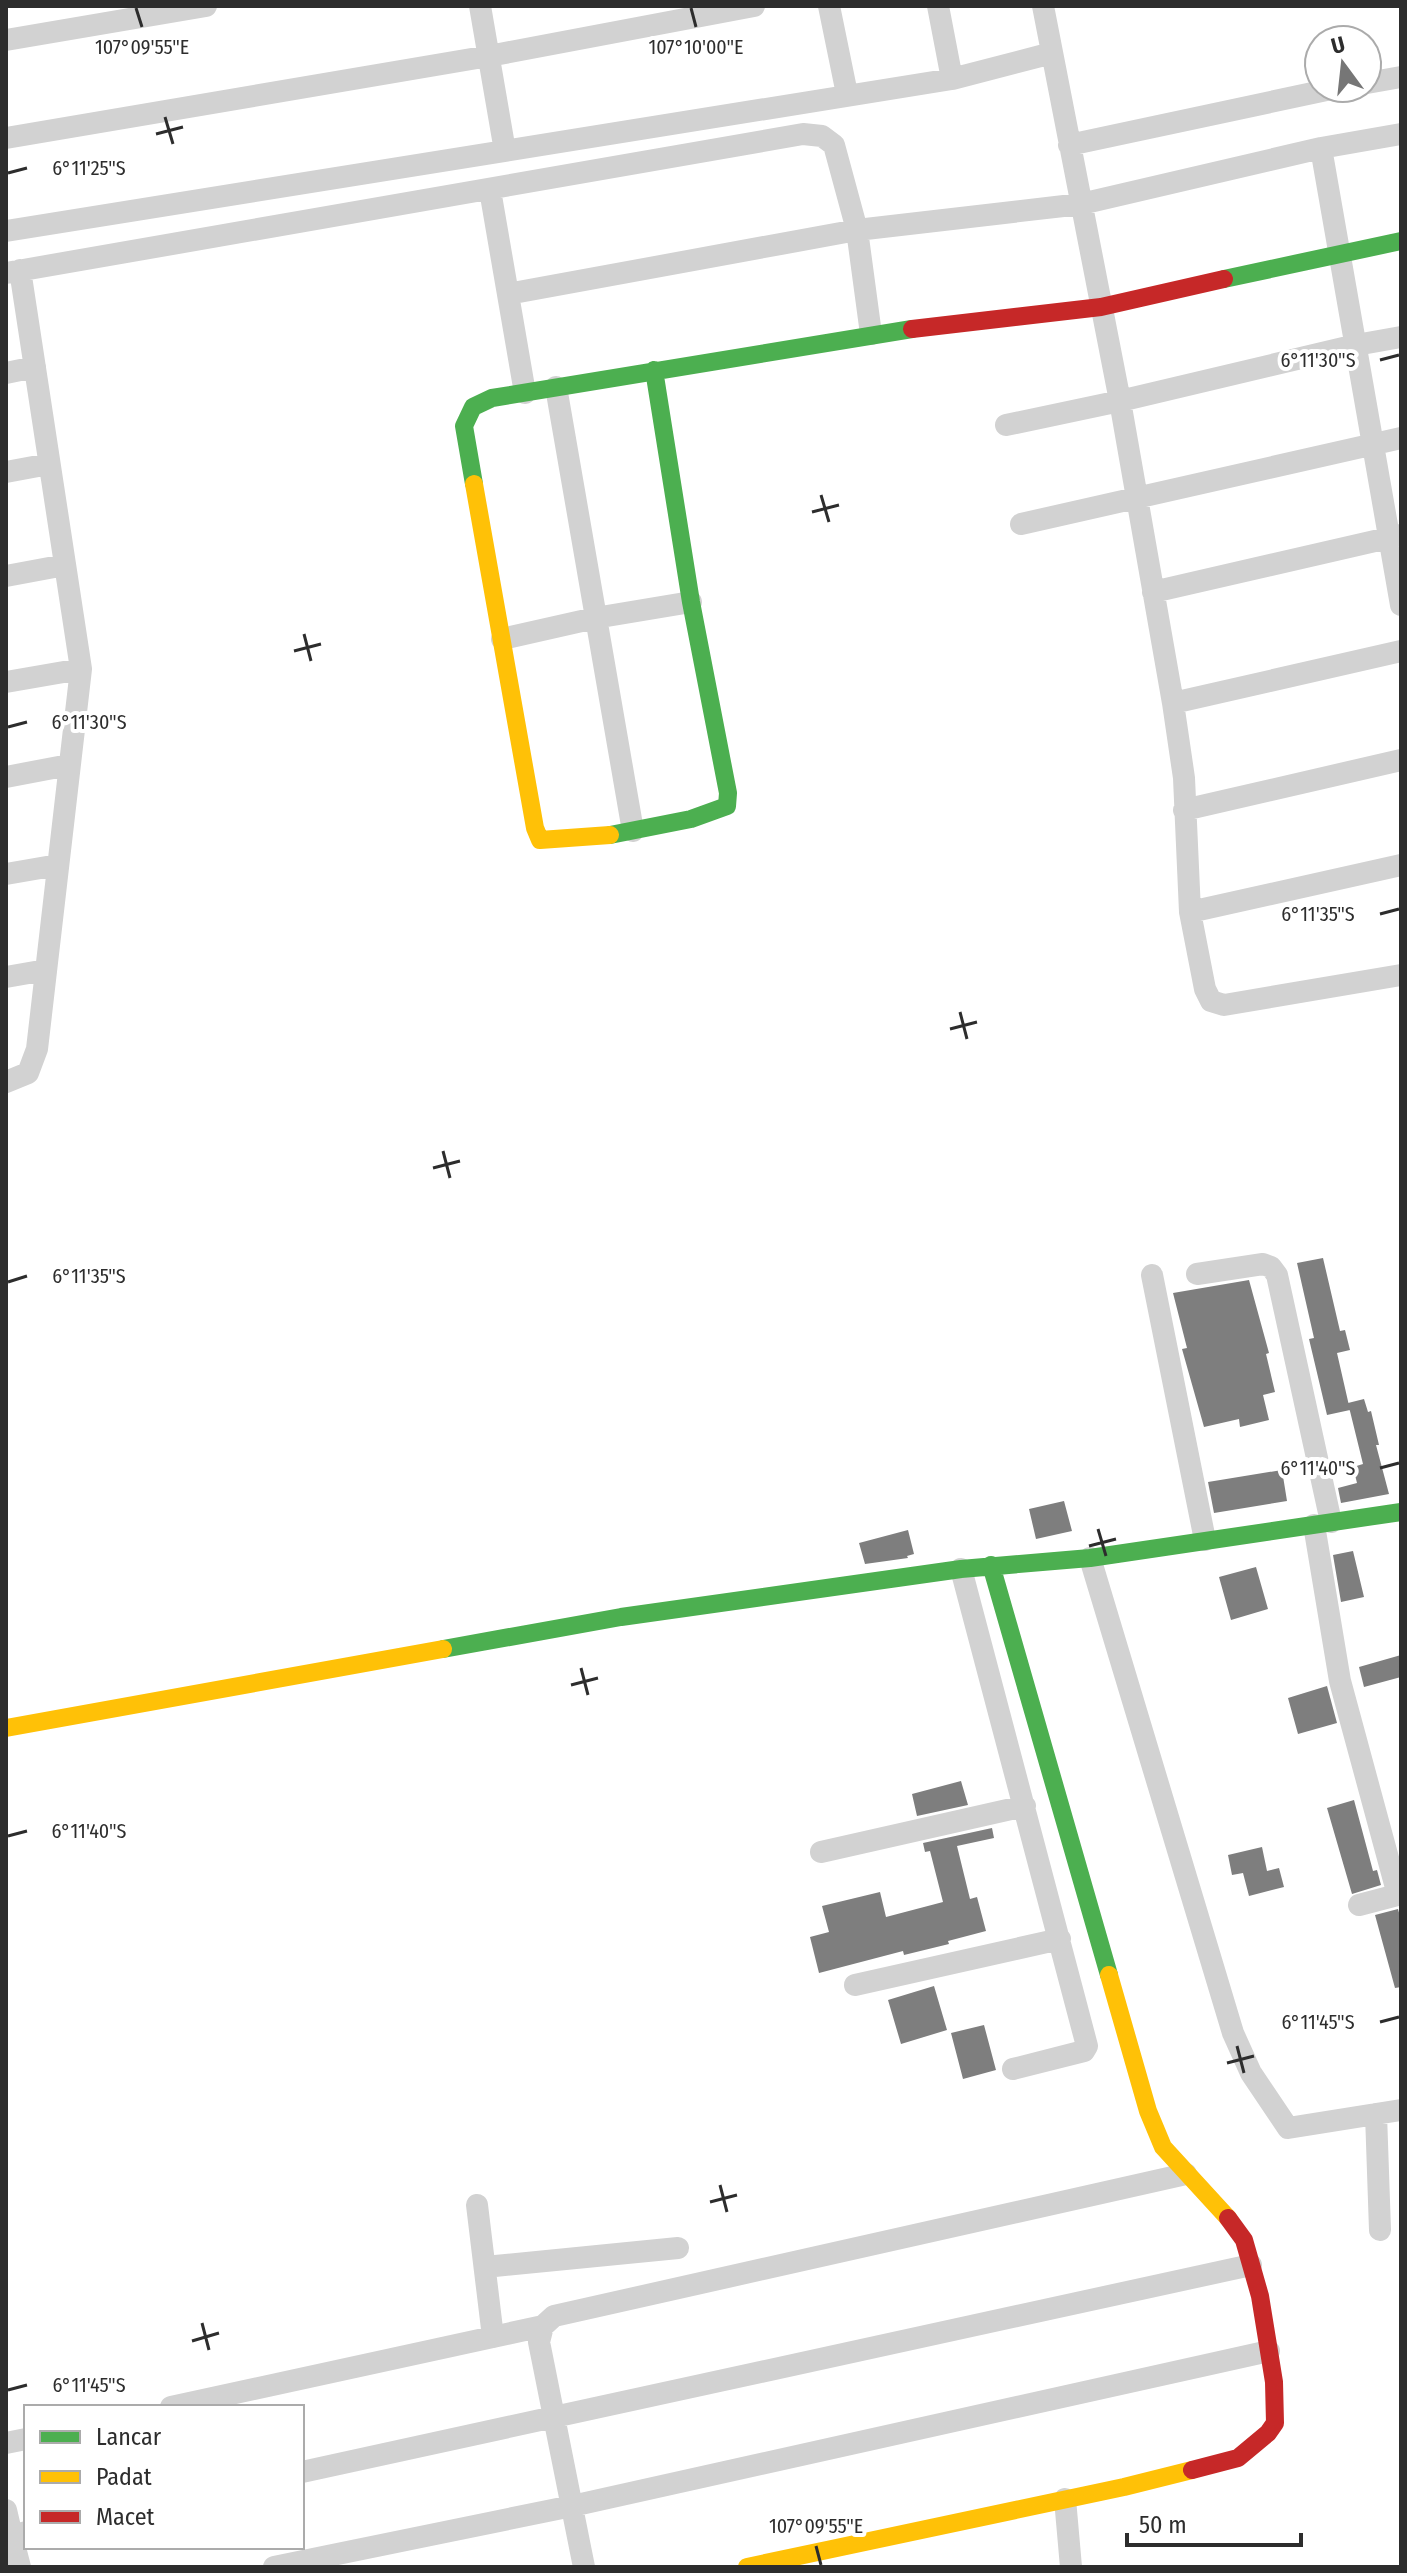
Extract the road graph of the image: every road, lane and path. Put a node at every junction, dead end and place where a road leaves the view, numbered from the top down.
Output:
1 (206, 6) edge
2 (480, 6) edge
3 (754, 6) edge
4 (829, 6) edge
5 (938, 6) edge
6 (1043, 6) edge
7 (6, 40) edge
8 (1052, 53) junction
9 (489, 56) junction
10 (952, 79) junction
11 (847, 94) junction
12 (1303, 95) edge
13 (1401, 134) edge
14 (6, 138) edge
15 (1069, 145) junction
16 (1321, 148) junction
17 (505, 151) junction
18 (490, 190) junction
19 (1081, 204) junction
20 (857, 230) junction
21 (6, 231) edge
22 (1401, 241) edge
23 (1340, 252) junction
24 (13, 272) edge
25 (508, 294) junction
26 (1101, 307) junction
27 (871, 334) junction
28 (1401, 337) edge
29 (1356, 345) junction
30 (35, 367) junction
31 (654, 370) junction
32 (6, 373) edge
33 (556, 387) junction
34 (525, 393) junction
35 (1120, 401) junction
36 (1006, 425) dead end
37 (1401, 438) edge
38 (1373, 443) junction
39 (49, 464) junction
40 (6, 472) edge
41 (1136, 496) junction
42 (1021, 524) dead end
43 (1395, 536) edge
44 (65, 565) junction
45 (6, 576) edge
46 (1153, 592) junction
47 (691, 602) junction
48 (1401, 605) edge
49 (595, 618) junction
50 (502, 639) junction
51 (1401, 651) edge
52 (81, 669) junction
53 (6, 682) edge
54 (1173, 703) junction
55 (1401, 760) edge
56 (69, 765) junction
57 (6, 777) edge
58 (1184, 810) junction
59 (633, 831) junction
60 (58, 865) junction
61 (1401, 865) edge
62 (6, 874) edge
63 (1190, 912) junction
64 (46, 970) junction
65 (1401, 975) edge
66 (6, 977) edge
67 (6, 1082) edge
68 (1197, 1274) dead end
69 (1152, 1275) dead end
70 (1401, 1512) edge
71 (1322, 1524) junction
72 (1205, 1540) junction
73 (1090, 1558) junction
74 (991, 1565) junction
75 (961, 1569) junction
76 (6, 1728) edge
77 (1025, 1806) junction
78 (821, 1852) dead end
79 (1399, 1894) edge
80 (1359, 1905) dead end
81 (1060, 1939) junction
82 (855, 1985) dead end
83 (1013, 2069) dead end
84 (1401, 2110) edge
85 (1376, 2114) junction
86 (1186, 2174) junction
87 (477, 2205) dead end
88 (1380, 2230) dead end
89 (678, 2248) dead end
90 (1251, 2265) junction
91 (485, 2267) junction
92 (543, 2326) junction
93 (493, 2337) junction
94 (1269, 2351) junction
95 (180, 2405) edge
96 (554, 2417) junction
97 (304, 2472) edge
98 (1065, 2499) junction
99 (572, 2506) junction
100 (6, 2510) edge
101 (19, 2534) edge
102 (768, 2565) edge
103 (20, 2567) edge
104 (274, 2567) edge
105 (584, 2567) edge
106 (747, 2567) edge
107 (1071, 2567) edge

1 - 7 street
2 - 9 street
3 - 9 street
4 - 11 street
5 - 10 street
6 - 8 street
8 - 10 street
8 - 15 street
9 - 14 street
9 - 17 street
10 - 11 street
11 - 17 street
12 - 15 street
13 - 16 street
15 - 19 street
16 - 19 street
16 - 23 street
17 - 21 street
18 - 20 street
18 - 24 street
18 - 25 street
19 - 20 street
19 - 26 street
20 - 25 street
20 - 27 street
22 - 23 street
23 - 26 street
23 - 29 street
24 - 30 street
25 - 34 street
26 - 27 street
26 - 35 street
27 - 31 street
28 - 29 street
29 - 35 street
29 - 38 street
30 - 32 street
30 - 39 street
31 - 33 street
31 - 47 street
33 - 34 street
33 - 49 street
34 - 50 street
35 - 36 street
35 - 41 street
37 - 38 street
38 - 41 street
38 - 43 street
39 - 40 street
39 - 44 street
41 - 42 street
41 - 46 street
43 - 46 street
43 - 48 street
44 - 45 street
44 - 52 street
46 - 54 street
47 - 49 street
47 - 59 street
49 - 50 street
49 - 59 street
50 - 59 street
51 - 54 street
52 - 53 street
52 - 56 street
54 - 58 street
55 - 58 street
56 - 57 street
56 - 60 street
58 - 63 street
60 - 62 street
60 - 64 street
61 - 63 street
63 - 65 street
64 - 66 street
64 - 67 street
68 - 71 street
69 - 72 street
70 - 71 street
71 - 72 street
71 - 79 street
72 - 73 street
73 - 74 street
73 - 85 street
74 - 75 street
74 - 86 street
75 - 76 street
75 - 77 street
77 - 78 street
77 - 81 street
79 - 80 street
81 - 82 street
81 - 83 street
84 - 85 street
85 - 88 street
86 - 90 street
86 - 92 street
87 - 91 street
89 - 91 street
90 - 94 street
90 - 96 street
91 - 93 street
92 - 93 street
92 - 96 street
93 - 95 street
94 - 98 street
94 - 99 street
96 - 97 street
96 - 99 street
98 - 102 street
98 - 107 street
99 - 104 street
99 - 105 street
100 - 101 street
101 - 103 street
102 - 106 street

